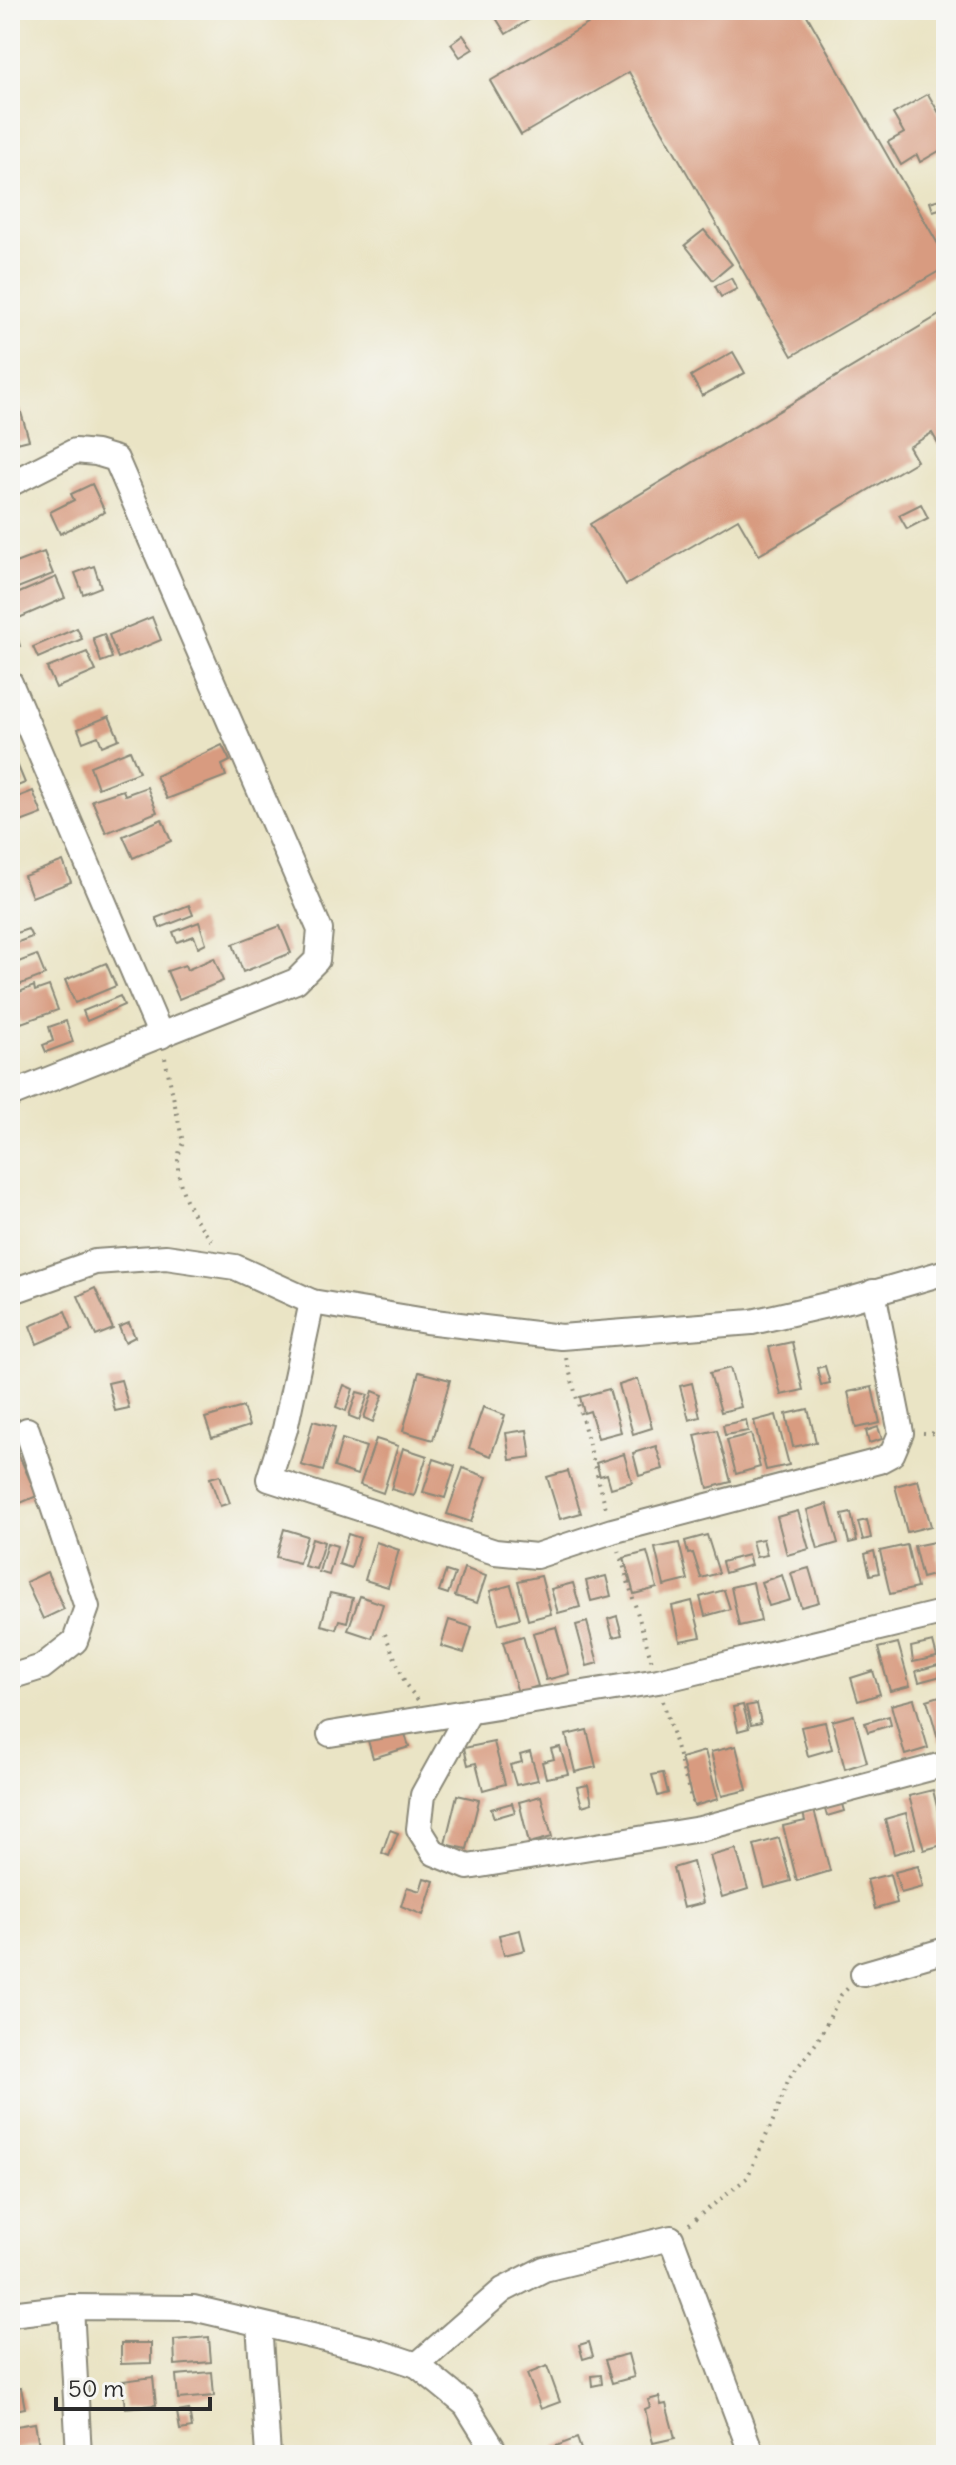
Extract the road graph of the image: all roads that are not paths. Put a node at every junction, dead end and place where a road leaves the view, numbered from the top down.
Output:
1 (10, 484) edge
2 (10, 683) edge
3 (161, 1036) junction
4 (10, 1095) edge
5 (946, 1272) edge
6 (10, 1292) edge
7 (873, 1292) junction
8 (312, 1302) junction
9 (27, 1430) dead end
10 (944, 1620) edge
11 (10, 1677) edge
12 (468, 1714) junction
13 (330, 1734) dead end
14 (946, 1764) edge
15 (946, 1950) edge
16 (863, 1974) road end
17 (71, 2307) junction
18 (10, 2314) edge
19 (259, 2324) junction
20 (417, 2365) junction
21 (79, 2455) edge
22 (268, 2455) edge
23 (497, 2455) edge
24 (752, 2455) edge

1 - 3 street
2 - 3 street
3 - 4 street
5 - 7 street
6 - 8 street
7 - 8 street
7 - 8 street
9 - 11 street
10 - 12 street
12 - 13 street
12 - 14 street
15 - 16 street
17 - 18 street
17 - 19 street
17 - 21 street
19 - 20 street
19 - 22 street
20 - 23 street
20 - 24 street

